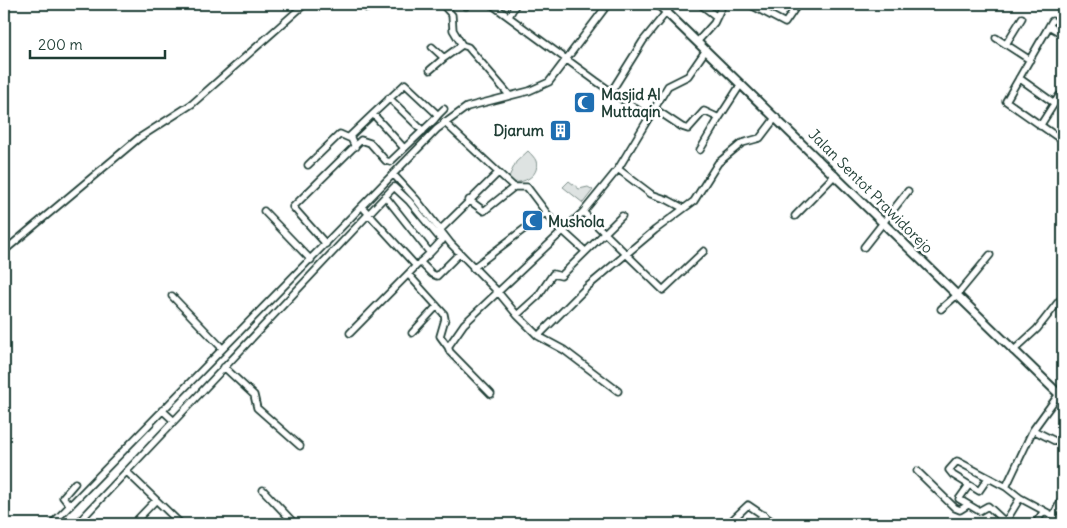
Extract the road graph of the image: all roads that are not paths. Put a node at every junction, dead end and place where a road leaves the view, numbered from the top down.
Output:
1 (305, 4) edge
2 (442, 4) edge
3 (491, 4) edge
4 (516, 4) edge
5 (608, 4) edge
6 (658, 4) edge
7 (673, 4) edge
8 (700, 4) edge
9 (723, 4) edge
10 (749, 4) edge
11 (798, 4) edge
12 (665, 11) junction
13 (509, 16) junction
14 (717, 17) junction
15 (1022, 18) dead end
16 (996, 38) dead end
17 (697, 42) junction
18 (1063, 42) edge
19 (1006, 44) junction
20 (462, 45) junction
21 (432, 47) dead end
22 (706, 50) junction
23 (444, 58) junction
24 (567, 60) junction
25 (1030, 60) junction
26 (430, 70) dead end
27 (1019, 78) junction
28 (741, 84) junction
29 (611, 92) junction
30 (510, 96) junction
31 (389, 98) junction
32 (1063, 100) edge
33 (1054, 104) junction
34 (444, 109) dead end
35 (655, 109) junction
36 (373, 114) junction
37 (438, 114) junction
38 (776, 117) junction
39 (649, 118) junction
40 (718, 118) junction
41 (444, 122) junction
42 (1040, 126) junction
43 (422, 131) junction
44 (349, 138) junction
45 (1063, 141) edge
46 (416, 144) junction
47 (354, 147) junction
48 (404, 148) junction
49 (700, 150) dead end
50 (401, 159) junction
51 (308, 165) dead end
52 (618, 169) junction
53 (498, 173) junction
54 (393, 174) junction
55 (834, 175) junction
56 (514, 187) junction
57 (908, 191) dead end
58 (385, 196) junction
59 (470, 200) junction
60 (362, 206) junction
61 (683, 208) junction
62 (264, 211) dead end
63 (368, 212) junction
64 (582, 212) junction
65 (546, 213) junction
66 (622, 216) dead end
67 (795, 216) dead end
68 (883, 222) junction
69 (440, 230) junction
70 (562, 232) junction
71 (604, 232) junction
72 (333, 236) junction
73 (443, 239) junction
74 (325, 242) junction
75 (340, 243) junction
76 (864, 247) dead end
77 (4, 251) edge
78 (585, 251) junction
79 (704, 251) dead end
80 (430, 253) junction
81 (460, 253) junction
82 (626, 253) junction
83 (990, 255) dead end
84 (310, 259) junction
85 (418, 264) junction
86 (473, 268) junction
87 (408, 274) junction
88 (293, 278) junction
89 (300, 285) junction
90 (498, 292) junction
91 (956, 295) junction
92 (172, 296) dead end
93 (1063, 298) edge
94 (437, 306) junction
95 (941, 309) dead end
96 (517, 315) junction
97 (350, 333) dead end
98 (412, 334) dead end
99 (538, 336) junction
100 (448, 347) junction
101 (222, 348) junction
102 (1013, 350) junction
103 (224, 367) junction
104 (618, 391) dead end
105 (491, 394) dead end
106 (1061, 396) edge
107 (168, 416) junction
108 (1033, 430) junction
109 (1055, 441) dead end
110 (300, 446) dead end
111 (127, 472) junction
112 (917, 472) dead end
113 (988, 478) junction
114 (75, 483) dead end
115 (969, 485) junction
116 (1006, 487) junction
117 (263, 490) dead end
118 (1063, 497) edge
119 (1020, 498) junction
120 (156, 500) junction
121 (68, 504) junction
122 (968, 505) junction
123 (1044, 511) junction
124 (764, 516) junction
125 (1053, 516) junction
126 (1003, 521) edge
127 (1063, 521) edge
128 (52, 524) edge
129 (79, 524) edge
130 (133, 524) edge
131 (181, 524) edge
132 (295, 524) edge
133 (728, 524) edge
134 (754, 524) edge
135 (776, 524) edge
136 (1015, 524) edge
137 (1035, 524) edge

1 - 77 street
2 - 20 street
3 - 13 street
4 - 13 street
5 - 24 street
6 - 12 main road, Jalan Sentot Prawidorejo
7 - 12 street
8 - 14 street
9 - 14 street
10 - 11 street
12 - 17 main road, Jalan Sentot Prawidorejo
12 - 29 street
13 - 24 street
14 - 17 street
15 - 19 street
16 - 19 street
17 - 22 main road, Jalan Sentot Prawidorejo
18 - 25 street
19 - 25 street
20 - 23 street
20 - 30 street
21 - 23 street
22 - 28 main road, Jalan Sentot Prawidorejo
22 - 35 street
23 - 26 street
24 - 29 street
24 - 30 street
25 - 27 street
27 - 33 street
27 - 42 street
28 - 38 main road, Jalan Sentot Prawidorejo
28 - 40 street
29 - 39 street
30 - 41 street
31 - 36 street
31 - 37 street
31 - 43 street
32 - 33 street
33 - 42 street
34 - 37 street
35 - 39 street
35 - 40 street
36 - 44 street
36 - 48 street
37 - 43 street
38 - 55 main road, Jalan Sentot Prawidorejo
38 - 61 street
39 - 52 street
40 - 49 street
41 - 46 street
41 - 53 street
42 - 45 street
43 - 46 street
44 - 47 street
44 - 51 street
46 - 48 street
46 - 50 street
47 - 50 street
47 - 74 street
48 - 50 street
50 - 54 street
52 - 61 street
52 - 64 street
53 - 56 street
53 - 59 street
54 - 60 street
54 - 69 street
55 - 67 street
55 - 68 main road, Jalan Sentot Prawidorejo
56 - 59 street
56 - 65 street
57 - 68 street
58 - 63 street
58 - 73 street
58 - 80 street
59 - 69 street
60 - 63 street
60 - 72 street
61 - 82 street
62 - 84 street
63 - 75 street
63 - 85 street
64 - 70 street
64 - 71 street
65 - 70 street
65 - 86 street
66 - 71 street
68 - 76 street
68 - 91 main road, Jalan Sentot Prawidorejo
69 - 73 street
70 - 78 street
70 - 90 street
71 - 78 street
71 - 82 street
72 - 74 street
72 - 75 street
73 - 80 street
73 - 81 street
74 - 84 street
75 - 89 street
78 - 96 street
79 - 82 street
80 - 85 street
81 - 85 street
81 - 86 street
82 - 99 street
83 - 91 street
84 - 88 street
85 - 87 street
86 - 90 street
87 - 94 street
87 - 97 street
88 - 89 street
88 - 101 street
89 - 103 street
90 - 96 street
90 - 100 street
91 - 95 street
91 - 102 main road, Jalan Sentot Prawidorejo
92 - 101 street
93 - 102 street
94 - 98 street
94 - 100 street
96 - 99 street
99 - 104 street
100 - 105 street
101 - 107 street
102 - 106 main road, Jalan Sentot Prawidorejo
103 - 107 street
103 - 110 street
106 - 108 street
107 - 111 street
107 - 121 street
108 - 109 street
108 - 116 street
111 - 120 street
111 - 129 street
112 - 122 street
113 - 115 street
113 - 115 street
113 - 116 street
114 - 121 street
115 - 122 street
116 - 119 street
117 - 132 street
118 - 125 street
119 - 123 street
119 - 126 street
120 - 130 street
120 - 131 street
121 - 128 street
122 - 126 street
123 - 125 street
123 - 137 street
124 - 133 street
124 - 134 street
124 - 135 street
125 - 127 street
126 - 136 street

